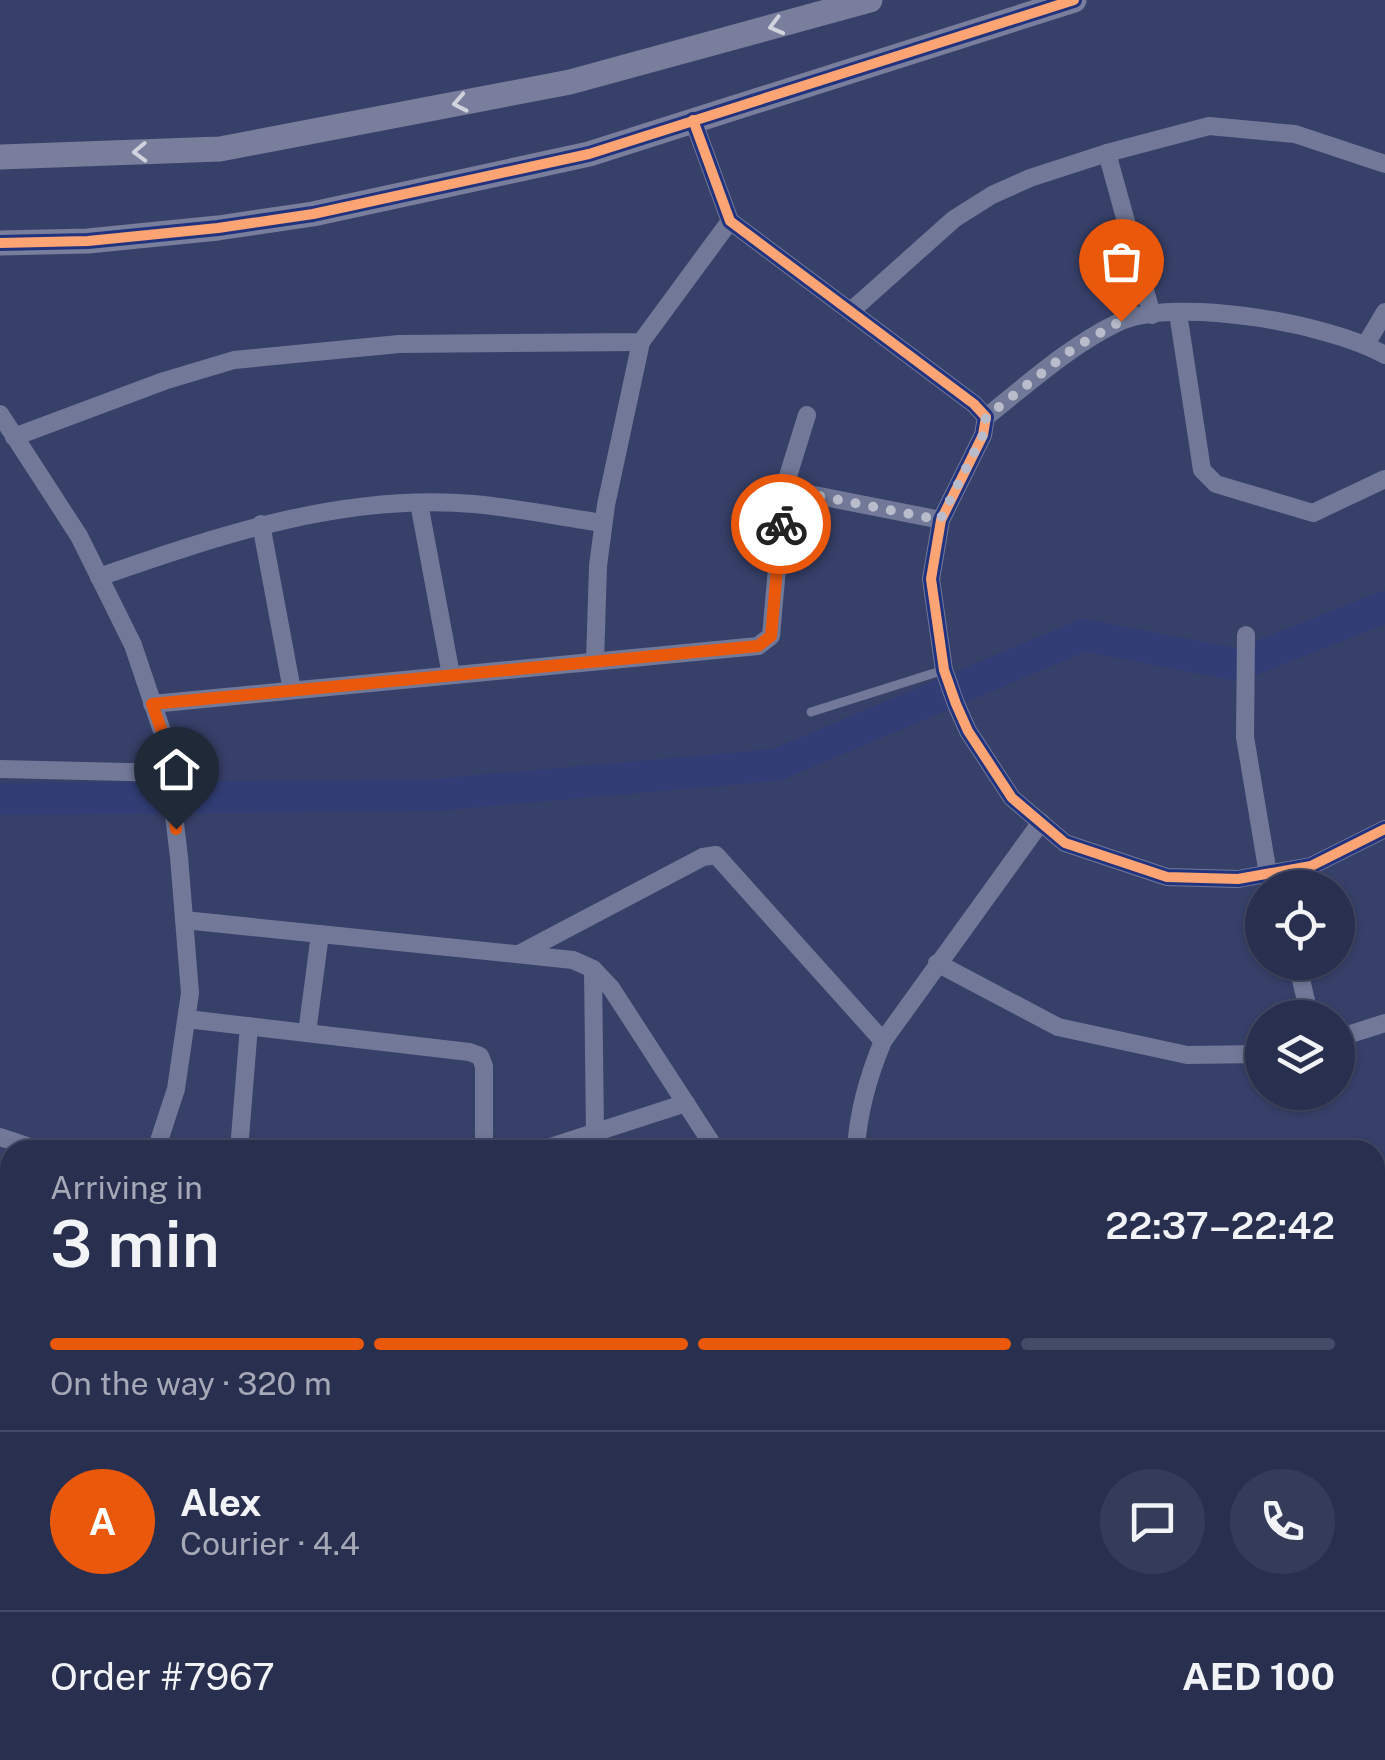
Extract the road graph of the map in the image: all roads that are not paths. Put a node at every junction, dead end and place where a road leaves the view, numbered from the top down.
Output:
1 (870, 0) edge
2 (1074, 0) edge
3 (693, 120) junction
4 (1108, 152) junction
5 (0, 157) edge
6 (1385, 164) edge
7 (730, 221) junction
8 (0, 243) edge
9 (851, 312) junction
10 (1385, 312) edge
11 (1178, 313) junction
12 (1152, 315) junction
13 (642, 342) junction
14 (1366, 344) junction
15 (1385, 355) edge
16 (0, 414) edge
17 (807, 415) dead end
18 (986, 417) junction
19 (14, 436) junction
20 (1385, 479) edge
21 (784, 489) junction
22 (419, 503) junction
23 (940, 520) junction
24 (261, 524) junction
25 (604, 524) junction
26 (99, 577) junction
27 (1246, 635) dead end
28 (595, 661) junction
29 (450, 675) junction
30 (947, 677) junction
31 (292, 690) junction
32 (152, 704) junction
33 (811, 712) dead end
34 (0, 769) edge
35 (169, 773) junction
36 (1040, 822) junction
37 (1385, 829) edge
38 (1272, 870) edge
39 (1299, 870) edge
40 (1245, 879) edge
41 (184, 920) junction
42 (320, 934) junction
43 (519, 954) junction
44 (938, 963) junction
45 (594, 969) junction
46 (187, 1019) junction
47 (1385, 1022) edge
48 (249, 1026) junction
49 (1355, 1032) edge
50 (307, 1033) junction
51 (883, 1041) junction
52 (1245, 1054) edge
53 (686, 1103) junction
54 (595, 1132) junction
55 (159, 1140) edge
56 (240, 1140) edge
57 (484, 1140) edge
58 (571, 1140) edge
59 (710, 1140) edge
60 (857, 1140) edge

1 -> 5 street
2 - 3 street
3 - 7 street
3 - 8 street
4 - 6 street
4 - 9 street
4 - 12 street
7 - 9 street
7 - 13 street
9 - 18 street
10 - 14 street
11 - 12 street
11 - 14 street
11 - 20 street
12 - 18 street
13 - 19 street
13 - 25 street
14 - 15 street
16 - 19 street
17 - 21 street
18 - 23 street
19 - 26 street
21 - 23 street
21 - 28 street
22 - 24 street
22 - 25 street
22 - 29 street
23 - 30 street
24 - 26 street
24 - 31 street
25 - 28 street
26 - 32 street
27 - 38 street
28 - 29 street
29 - 31 street
30 - 33 lane
30 - 36 street
31 - 32 street
32 - 35 street
34 - 35 street
35 - 41 street
36 - 40 street
36 - 44 street
37 - 39 street
41 - 42 street
41 - 46 street
42 - 43 street
42 - 50 street
43 - 45 street
43 - 51 street
44 - 51 street
44 - 52 street
45 - 53 street
45 - 54 street
46 - 48 street
46 - 55 street
47 - 49 street
48 - 50 street
48 - 56 street
50 - 57 street
51 - 60 street
53 - 54 street
53 - 59 street
54 - 58 street

